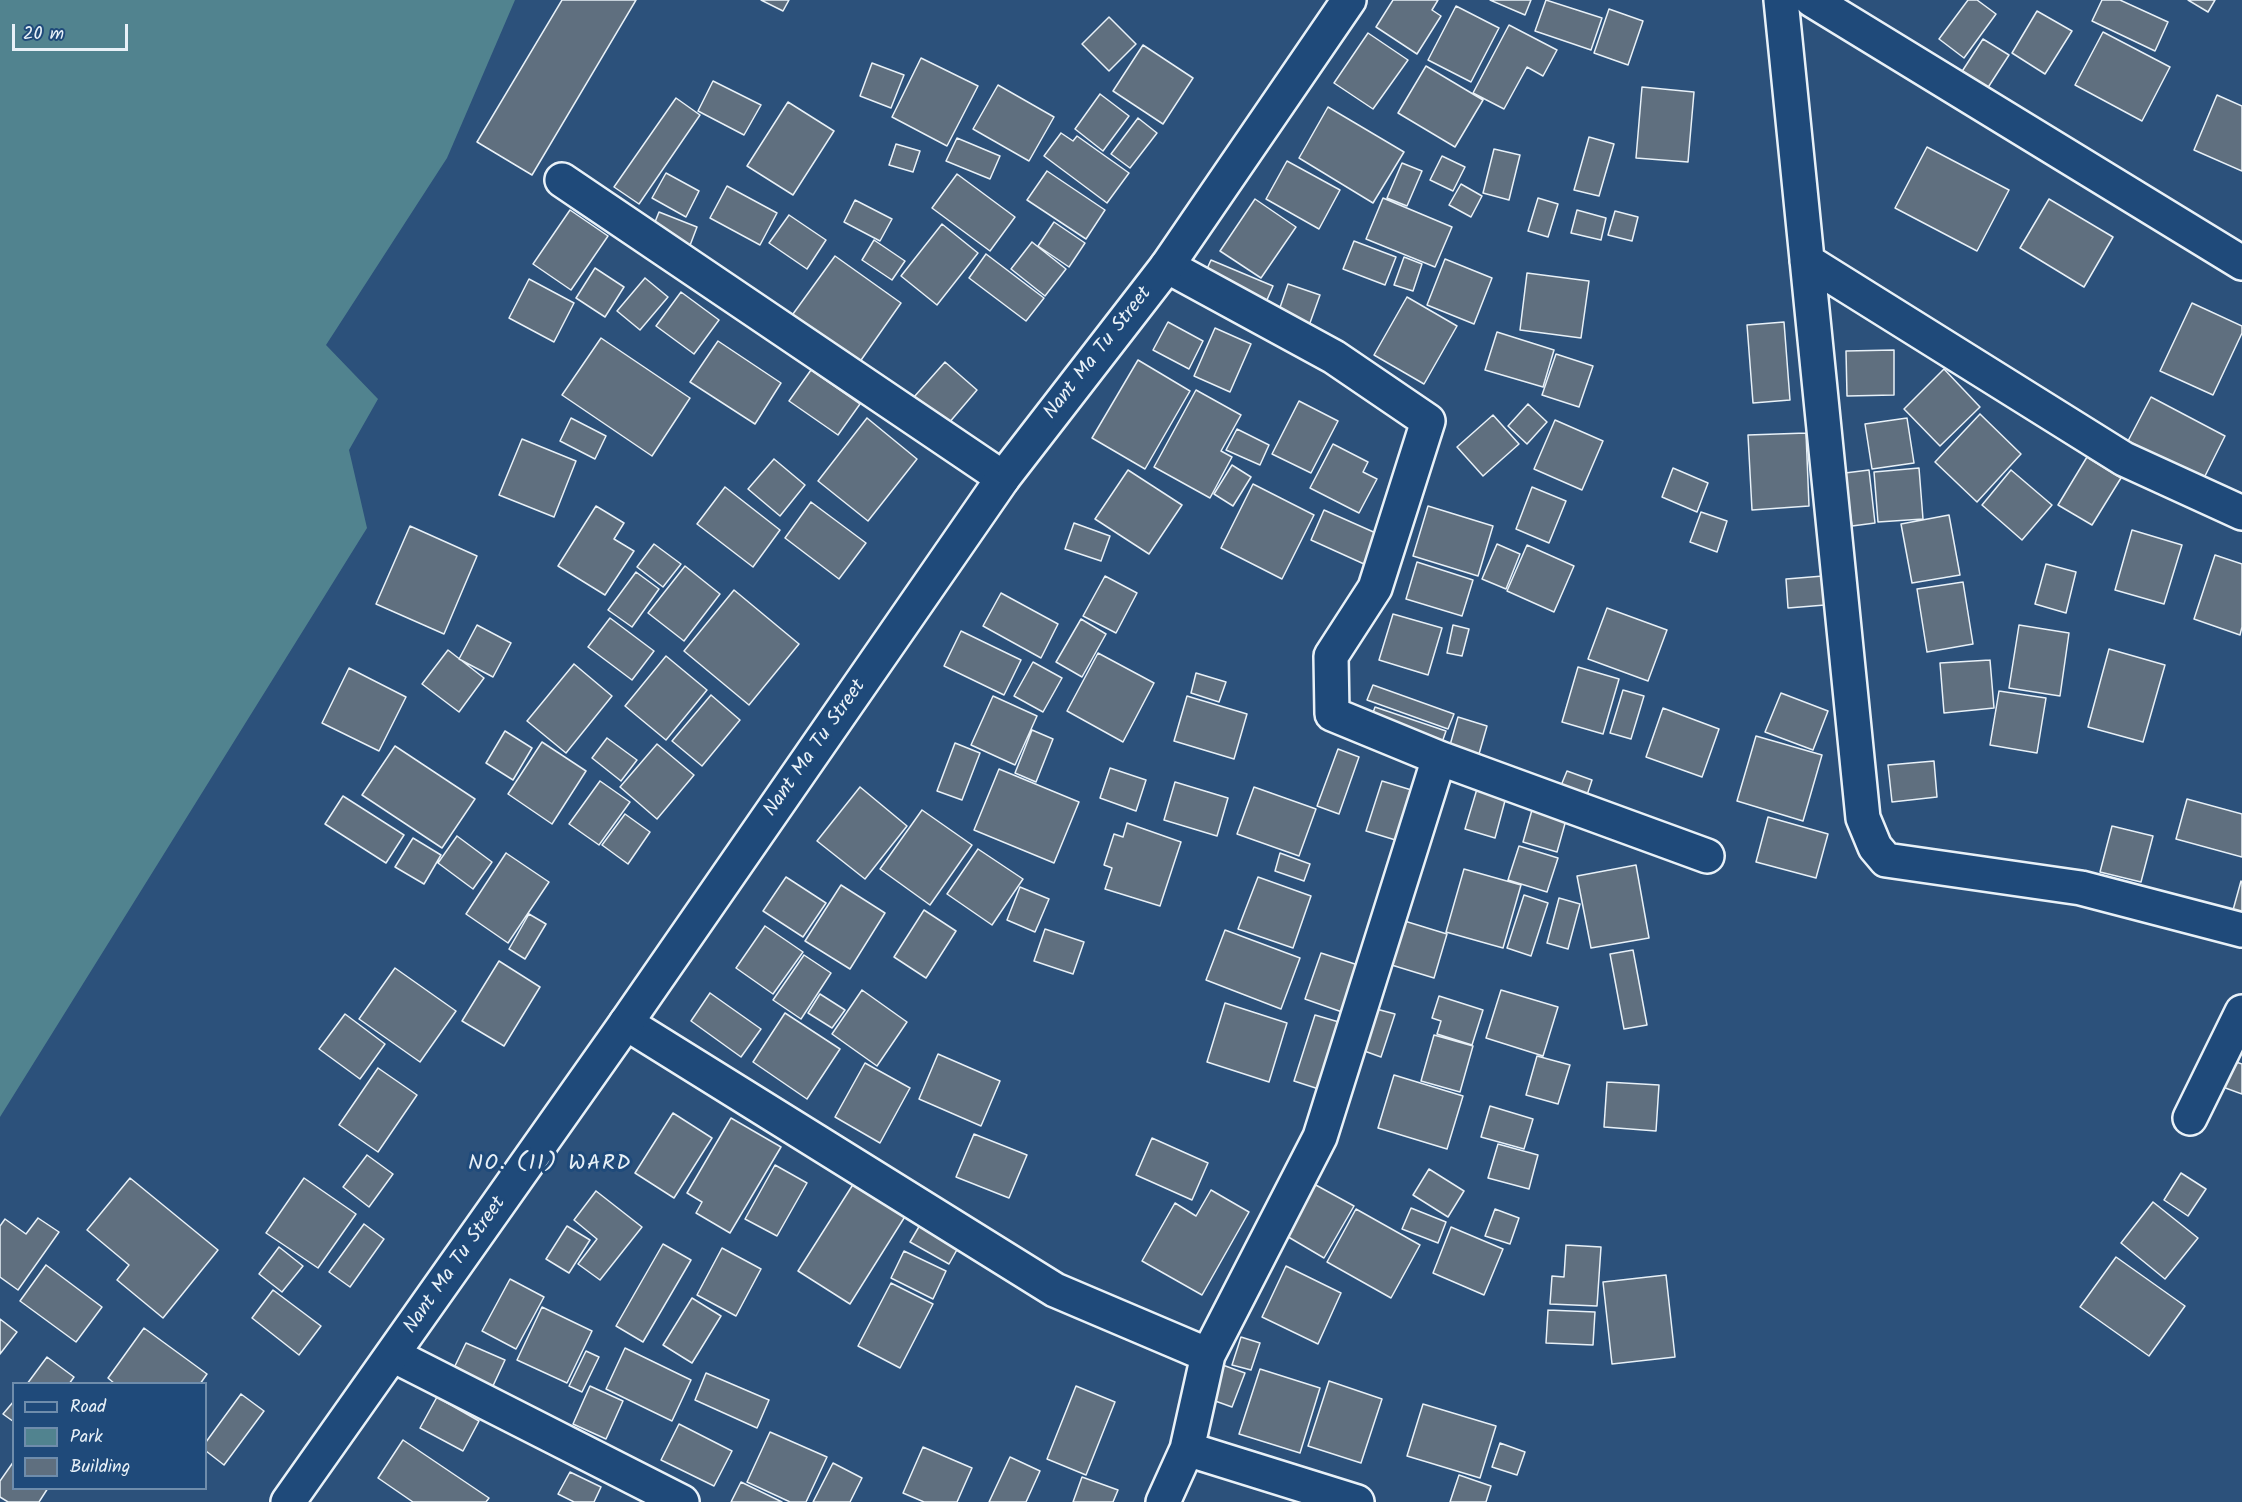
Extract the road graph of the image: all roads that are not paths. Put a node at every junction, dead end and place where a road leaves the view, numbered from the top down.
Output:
1 (1349, 0) edge
2 (1781, 0) edge
3 (1812, 0) edge
4 (562, 180) dead end
5 (1807, 261) junction
6 (2242, 263) edge
7 (1167, 266) junction
8 (1004, 477) junction
9 (2242, 513) edge
10 (1439, 758) junction
11 (1707, 856) dead end
12 (2242, 930) edge
13 (2242, 1012) edge
14 (626, 1023) junction
15 (2190, 1118) dead end
16 (393, 1355) junction
17 (1208, 1355) junction
18 (1187, 1449) junction
19 (666, 1498) edge
20 (288, 1502) edge
21 (1163, 1502) edge
22 (1358, 1502) edge

1 - 7 street, Nant Ma Tu Street
2 - 5 street
3 - 6 street
4 - 8 street
5 - 9 street
5 - 12 street
7 - 8 street, Nant Ma Tu Street
7 - 10 street
8 - 14 street, Nant Ma Tu Street
10 - 11 street
10 - 17 street
13 - 15 street
14 - 16 street, Nant Ma Tu Street
14 - 17 street
16 - 19 street
16 - 20 street, Nant Ma Tu Street
17 - 18 street
18 - 21 street
18 - 22 street

